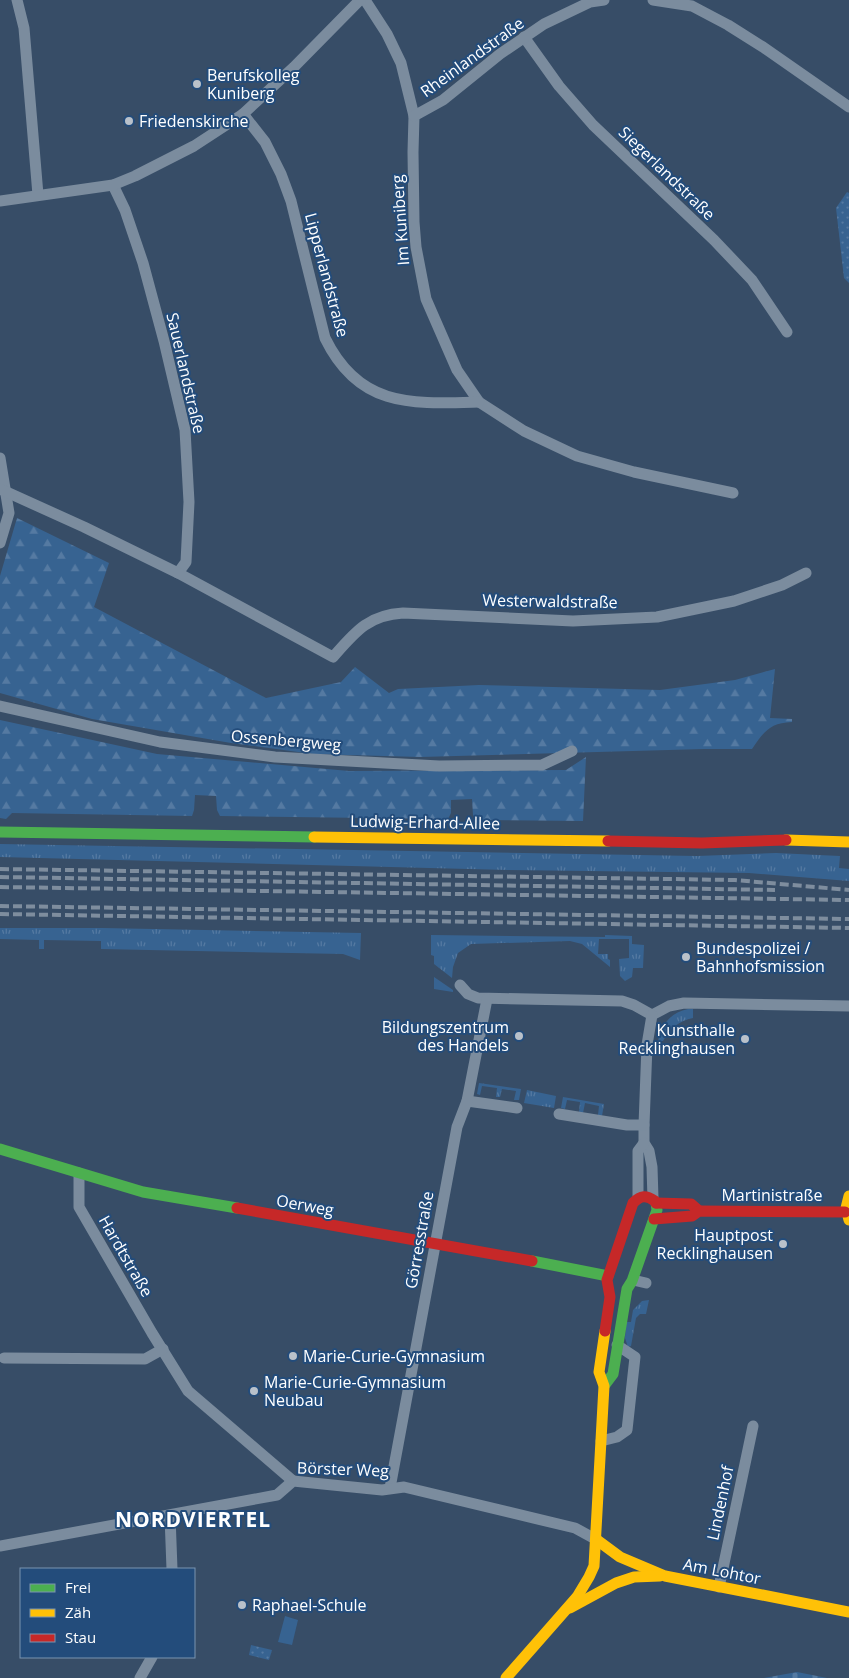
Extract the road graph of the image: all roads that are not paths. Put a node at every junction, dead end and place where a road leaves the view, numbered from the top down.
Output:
1 (17, 0) edge
2 (360, 0) edge
3 (365, 0) edge
4 (604, 0) edge
5 (653, 0) edge
6 (524, 37) junction
7 (849, 108) edge
8 (243, 114) junction
9 (414, 116) junction
10 (113, 185) junction
11 (38, 195) junction
12 (0, 201) edge
13 (787, 332) dead end
14 (479, 402) junction
15 (0, 458) edge
16 (3, 490) edge
17 (733, 492) dead end
18 (0, 543) edge
19 (178, 573) junction
20 (806, 574) dead end
21 (0, 706) edge
22 (572, 752) dead end
23 (0, 832) edge
24 (849, 842) edge
25 (460, 985) dead end
26 (486, 999) junction
27 (849, 1006) edge
28 (652, 1015) junction
29 (467, 1102) junction
30 (517, 1108) dead end
31 (559, 1114) dead end
32 (644, 1125) junction
33 (644, 1143) junction
34 (0, 1149) edge
35 (79, 1173) junction
36 (849, 1196) edge
37 (638, 1198) junction
38 (654, 1201) junction
39 (699, 1211) junction
40 (847, 1216) edge
41 (654, 1219) junction
42 (435, 1243) junction
43 (609, 1281) junction
44 (646, 1283) dead end
45 (630, 1285) junction
46 (618, 1345) junction
47 (163, 1349) junction
48 (4, 1358) dead end
49 (604, 1386) junction
50 (752, 1426) dead end
51 (601, 1441) junction
52 (293, 1481) junction
53 (390, 1488) junction
54 (170, 1516) junction
55 (597, 1540) junction
56 (0, 1546) edge
57 (172, 1568) edge
58 (665, 1576) junction
59 (719, 1588) junction
60 (566, 1610) junction
61 (849, 1612) edge
62 (151, 1658) edge
63 (140, 1678) edge
64 (506, 1678) edge

1 - 11 street
2 - 8 street
3 - 9 street, Im Kuniberg
4 - 6 street, Rheinlandstraße
5 - 7 street
6 - 9 street, Rheinlandstraße
6 - 13 street, Siegerlandstraße
8 - 10 street
8 - 14 street, Lipperlandstraße
9 - 14 street, Im Kuniberg
10 - 11 street
10 - 19 street, Sauerlandstraße
11 - 12 street
14 - 17 street, Im Kuniberg
15 - 16 street
16 - 18 street
16 - 19 street
19 - 20 street, Westerwaldstraße
21 - 22 street, Ossenbergweg
23 - 24 main road, Ludwig-Erhard-Allee
25 - 26 street
26 - 28 street
26 - 29 street, Görresstraße
27 - 28 street
28 - 32 street
29 - 30 street
29 - 42 street, Görresstraße
31 - 32 street
32 - 33 street
33 - 37 street
33 - 38 street
34 - 35 main road, Oerweg
35 - 42 main road, Oerweg
35 - 47 street, Hardtstraße
36 - 40 main road, Martinistraße
37 - 38 main road, Martinistraße
37 - 43 main road
38 - 39 main road, Martinistraße
38 - 41 main road
39 - 40 main road, Martinistraße
39 - 41 main road, Martinistraße
41 - 45 main road
42 - 43 main road, Oerweg
42 - 53 street, Görresstraße
43 - 45 main road, Oerweg
43 - 49 main road
44 - 45 street
45 - 46 main road
46 - 49 main road
46 - 51 street
47 - 48 street
47 - 52 street, Hardtstraße
49 - 51 main road
50 - 59 street, Lindenhof
51 - 55 main road
52 - 53 street, Börster Weg
52 - 54 street, Börster Weg
53 - 55 street, Börster Weg
54 - 56 street, Börster Weg
54 - 57 street
55 - 58 main road, Am Lohtor
55 - 60 main road
58 - 59 main road, Am Lohtor
58 - 60 main road
59 - 61 main road, Am Lohtor
60 - 64 main road
62 - 63 street

